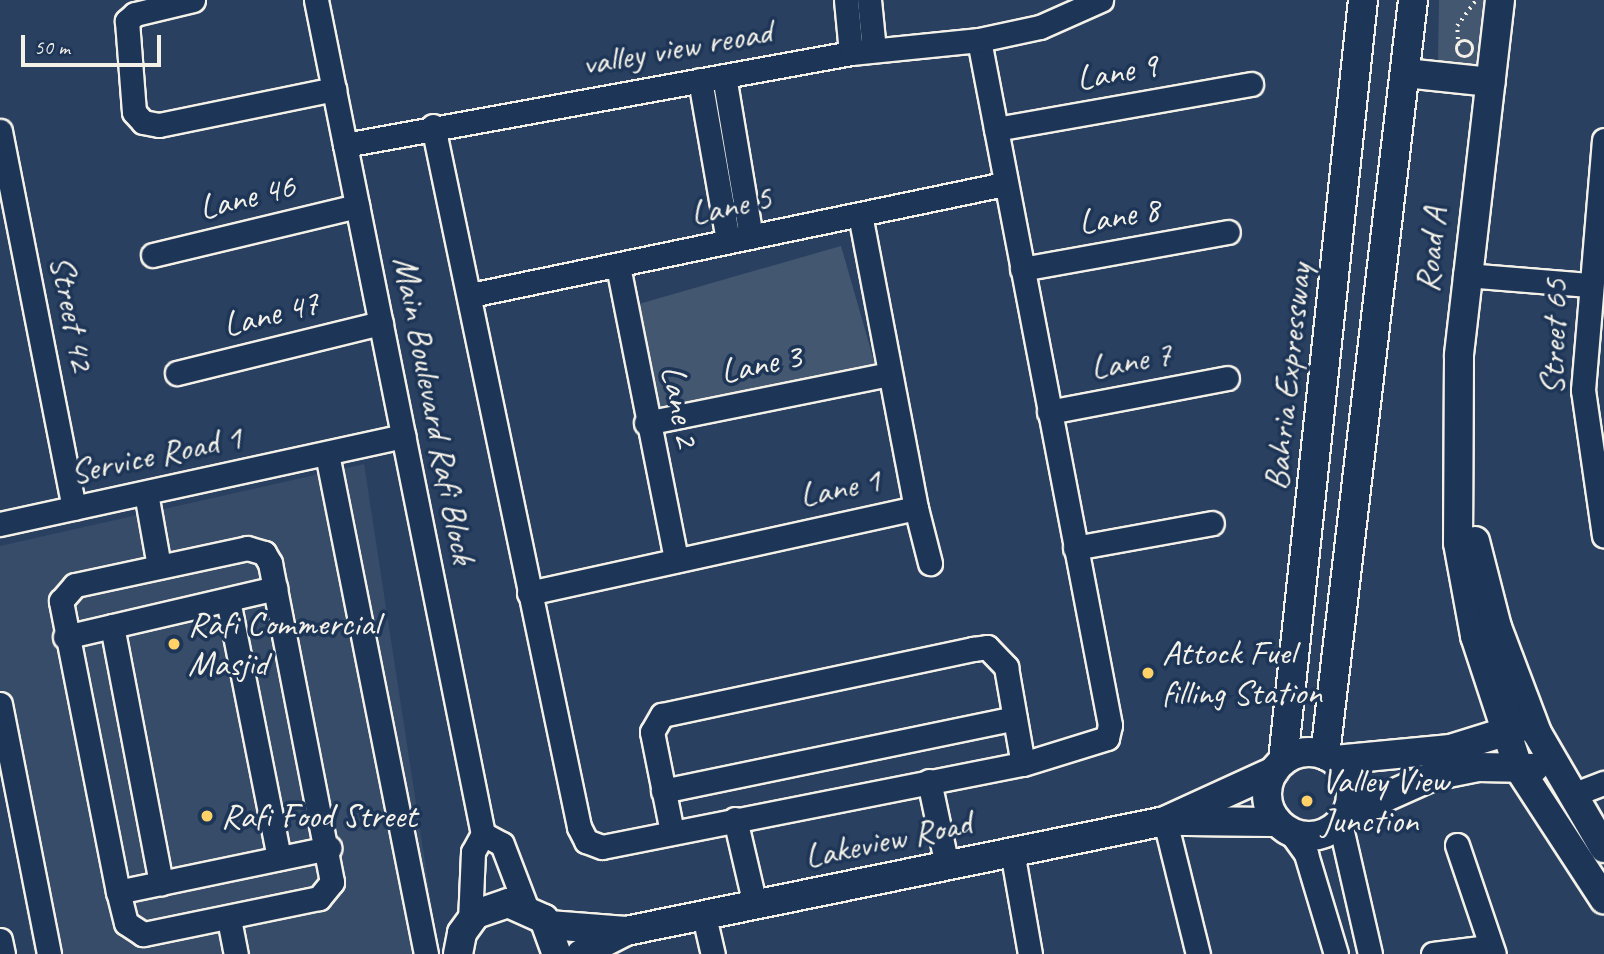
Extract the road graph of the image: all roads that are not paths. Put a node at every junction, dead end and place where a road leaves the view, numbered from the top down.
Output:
1 (193, 0) edge
2 (316, 0) edge
3 (846, 0) edge
4 (869, 0) edge
5 (1101, 0) edge
6 (1363, 0) edge
7 (1413, 0) edge
8 (1500, 0) edge
9 (979, 40) junction
10 (874, 50) junction
11 (851, 53) junction
12 (1405, 73) junction
13 (724, 76) junction
14 (700, 80) junction
15 (1490, 82) junction
16 (1251, 83) dead end
17 (334, 89) junction
18 (433, 126) junction
19 (996, 129) junction
20 (0, 131) edge
21 (1604, 140) edge
22 (345, 145) junction
23 (1004, 184) junction
24 (1601, 205) edge
25 (357, 206) junction
26 (860, 215) junction
27 (9, 216) edge
28 (1228, 232) dead end
29 (751, 237) junction
30 (728, 241) junction
31 (153, 255) dead end
32 (618, 265) junction
33 (1022, 269) junction
34 (1465, 275) junction
35 (1590, 285) junction
36 (471, 295) junction
37 (381, 323) junction
38 (177, 373) dead end
39 (889, 374) junction
40 (1227, 378) dead end
41 (1049, 412) junction
42 (646, 423) junction
43 (404, 436) junction
44 (327, 454) junction
45 (146, 493) junction
46 (74, 508) junction
47 (916, 508) junction
48 (1461, 510) junction
49 (1212, 523) dead end
50 (0, 524) edge
51 (1604, 535) edge
52 (1075, 548) junction
53 (676, 560) junction
54 (930, 563) dead end
55 (159, 566) junction
56 (275, 588) junction
57 (529, 593) junction
58 (228, 600) junction
59 (112, 626) junction
60 (65, 637) junction
61 (0, 704) edge
62 (1015, 718) junction
63 (1534, 722) junction
64 (1505, 733) junction
65 (1330, 758) junction
66 (1023, 764) junction
67 (1278, 766) junction
68 (1518, 767) junction
69 (1557, 770) junction
70 (929, 781) junction
71 (1604, 783) edge
72 (663, 791) junction
73 (1572, 795) junction
74 (1344, 818) junction
75 (735, 819) junction
76 (1165, 821) junction
77 (1284, 827) junction
78 (672, 832) junction
79 (484, 834) junction
80 (1457, 845) dead end
81 (329, 848) junction
82 (1604, 848) edge
83 (1012, 851) junction
84 (279, 858) junction
85 (947, 866) junction
86 (161, 883) junction
87 (118, 892) junction
88 (1604, 899) edge
89 (755, 905) junction
90 (526, 907) junction
91 (704, 916) junction
92 (229, 919) junction
93 (470, 920) junction
94 (549, 925) junction
95 (626, 931) junction
96 (0, 940) edge
97 (1490, 950) edge
98 (3, 954) edge
99 (50, 954) edge
100 (236, 954) edge
101 (426, 954) edge
102 (458, 954) edge
103 (557, 954) edge
104 (582, 954) edge
105 (713, 954) edge
106 (1030, 954) edge
107 (1198, 954) edge
108 (1336, 954) edge
109 (1370, 954) edge
110 (1433, 954) edge

1 - 17 street
2 - 17 street, Main Boulevard Rafi Block
3 - 11 street
4 - 10 street
5 - 9 street, valley view reoad
6 - 67 main road, Bahria Expressway
7 - 12 main road
8 - 15 main road, Road A
9 - 10 street, valley view reoad
9 - 19 street
10 - 11 street, valley view reoad
11 - 13 street, valley view reoad
12 - 15 main road
12 - 65 main road
13 - 14 street, valley view reoad
13 - 29 street
14 - 18 street, valley view reoad
14 - 30 street
15 - 34 main road, Road A
16 - 19 street, Lane 9
17 - 22 street, Main Boulevard Rafi Block
18 - 22 street, valley view reoad
18 - 36 street
19 - 23 street
20 - 27 street, Street 42
21 - 24 street, Street 65
22 - 25 street, Main Boulevard Rafi Block
23 - 26 street, Lane 5
23 - 33 street
24 - 35 street, Street 65
25 - 31 street, Lane 46
25 - 37 street, Main Boulevard Rafi Block
26 - 29 street, Lane 5
26 - 39 street, Lane 1
27 - 46 street, Street 42
28 - 33 street, Lane 8
29 - 30 street, Lane 5
30 - 32 street, Lane 5
32 - 36 street, Lane 5
32 - 42 street, Lane 2
33 - 41 street
34 - 35 street
34 - 48 main road, Road A
35 - 51 street, Street 65
36 - 57 street
37 - 38 street, Lane 47
37 - 43 street, Main Boulevard Rafi Block
39 - 42 street, Lane 3
39 - 47 street, Lane 1
40 - 41 street, Lane 7
41 - 52 street
42 - 53 street, Lane 2
43 - 44 street, Service Road 1
43 - 79 street, Main Boulevard Rafi Block
44 - 45 street, Service Road 1
44 - 101 street
45 - 46 street, Service Road 1
45 - 55 street
46 - 50 street, Service Road 1
47 - 53 street, Lane 1
47 - 54 street
48 - 63 main road
48 - 64 main road
49 - 52 street
52 - 66 street
53 - 57 street, Lane 1
55 - 56 street
55 - 60 street
56 - 58 street
56 - 81 street
57 - 78 street
58 - 59 street
58 - 84 street
59 - 60 street
59 - 86 street
60 - 87 street
61 - 99 street
62 - 66 street
62 - 72 street
62 - 72 street
63 - 64 main road
63 - 69 main road
64 - 65 main road
64 - 68 main road
65 - 67 main road
65 - 74 main road
66 - 70 street
67 - 76 main road
67 - 77 main road
68 - 69 main road
68 - 74 main road
68 - 88 main road
69 - 73 main road
70 - 75 street
70 - 85 street
71 - 73 street
72 - 78 street
73 - 82 main road
74 - 77 main road
74 - 109 street
75 - 78 street
75 - 89 street
76 - 77 main road
76 - 83 main road, Lakeview Road
76 - 107 street
77 - 108 street
79 - 90 street
79 - 93 street
80 - 97 street
81 - 84 street
81 - 92 street
83 - 85 main road, Lakeview Road
83 - 106 street
84 - 86 street
85 - 89 main road, Lakeview Road
86 - 87 street
87 - 92 street
89 - 91 main road, Lakeview Road
90 - 93 main road
90 - 94 main road
91 - 95 main road, Lakeview Road
91 - 105 street
92 - 100 street
93 - 102 main road
94 - 95 main road
94 - 103 main road
95 - 104 main road
96 - 98 street
97 - 110 street

